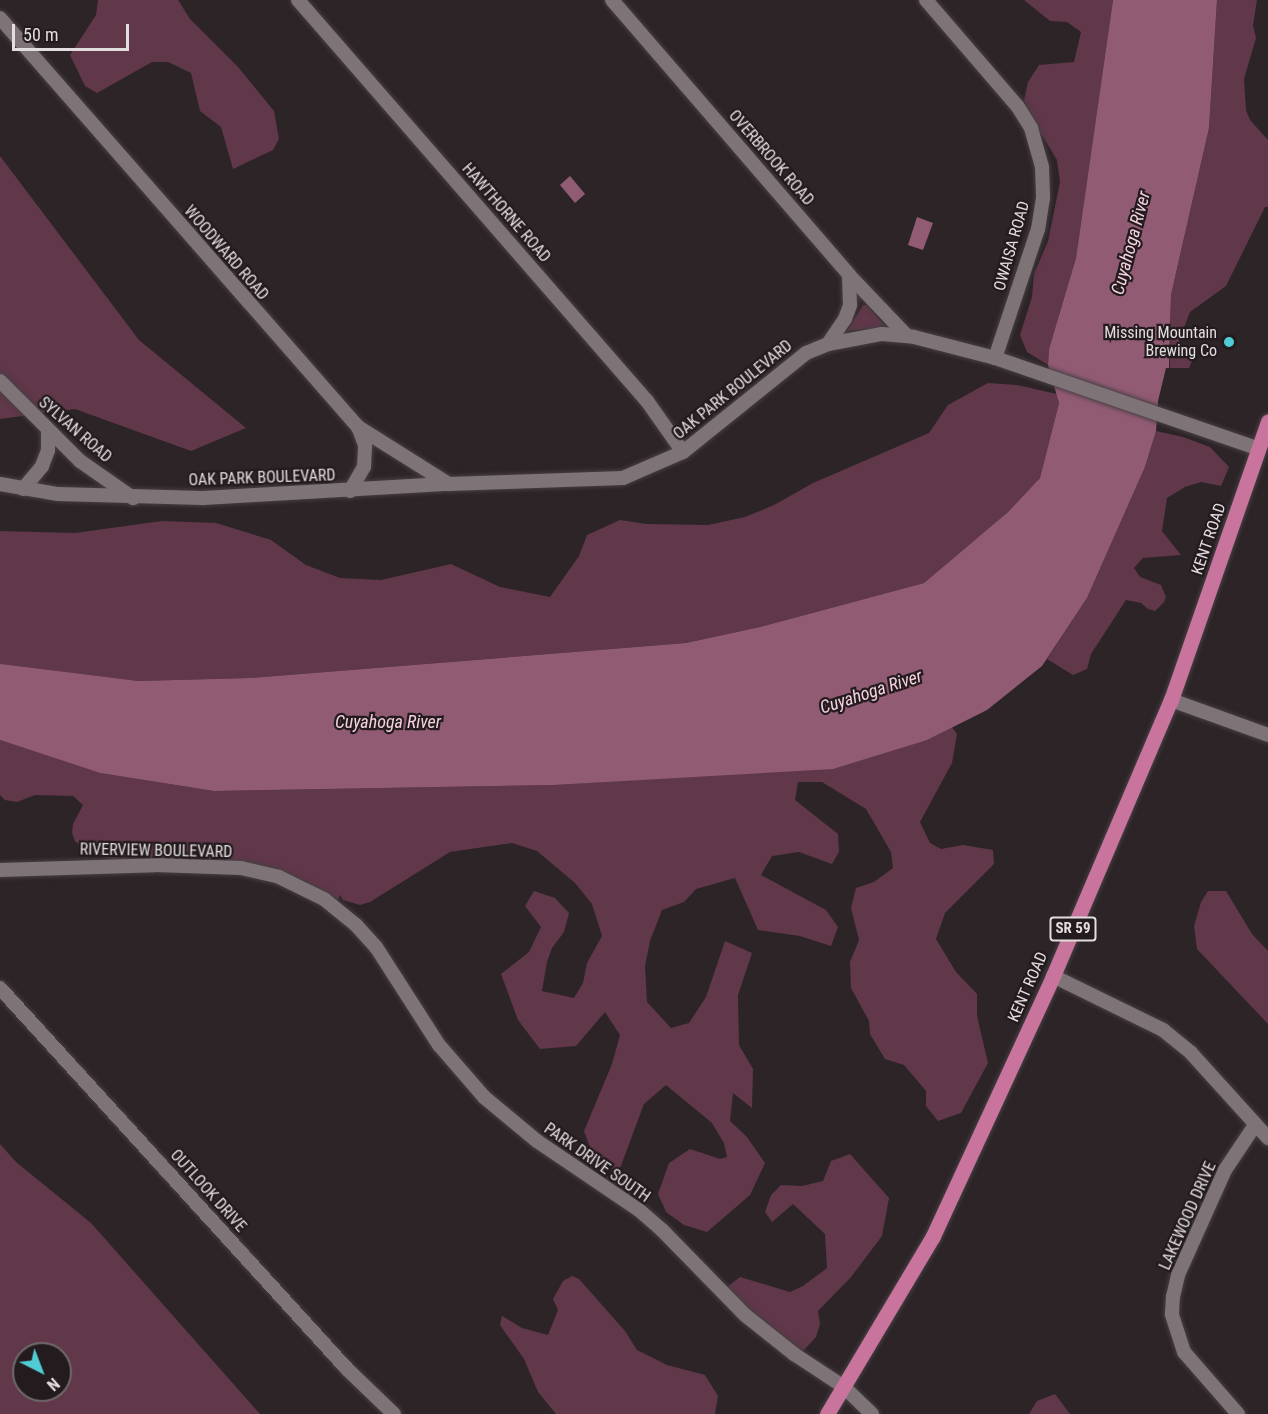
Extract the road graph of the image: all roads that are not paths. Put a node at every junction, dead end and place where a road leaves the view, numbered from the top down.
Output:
1 (298, 0) edge
2 (612, 0) edge
3 (926, 0) edge
4 (0, 18) edge
5 (849, 275) junction
6 (907, 336) junction
7 (828, 344) junction
8 (995, 358) junction
9 (0, 381) edge
10 (1268, 421) edge
11 (358, 427) junction
12 (48, 431) junction
13 (1257, 448) junction
14 (683, 452) junction
15 (0, 484) edge
16 (449, 484) junction
17 (23, 489) junction
18 (350, 491) junction
19 (133, 498) junction
20 (1172, 700) junction
21 (1268, 735) edge
22 (0, 870) edge
23 (365, 935) joint
24 (1053, 976) junction
25 (0, 988) edge
26 (1256, 1125) junction
27 (1268, 1138) edge
28 (844, 1387) junction
29 (394, 1414) edge
30 (827, 1414) edge
31 (872, 1414) edge
32 (1238, 1414) edge

1 - 14 street, HAWTHORNE ROAD
2 - 5 street, OVERBROOK ROAD
3 - 8 street, OWAISA ROAD
4 - 11 street, WOODWARD ROAD
5 - 6 street, OVERBROOK ROAD
5 - 7 street
6 - 7 street, OAK PARK BOULEVARD
6 - 8 street, OAK PARK BOULEVARD
7 - 14 street, OAK PARK BOULEVARD
8 - 13 street, OAK PARK BOULEVARD
9 - 12 street, SYLVAN ROAD
10 - 13 main road, KENT ROAD / SR 59
11 - 16 street, WOODWARD ROAD
11 - 18 street
12 - 17 street
12 - 19 street, SYLVAN ROAD
13 - 20 main road, KENT ROAD / SR 59
14 - 16 street, OAK PARK BOULEVARD
15 - 17 street, OAK PARK BOULEVARD
16 - 18 street, OAK PARK BOULEVARD
17 - 19 street, OAK PARK BOULEVARD
18 - 19 street, OAK PARK BOULEVARD
20 - 21 street
20 - 24 main road, KENT ROAD / SR 59
22 - 23 street, RIVERVIEW BOULEVARD
23 - 28 street, PARK DRIVE SOUTH
24 - 26 street
24 - 28 main road, KENT ROAD / SR 59
25 - 29 street, OUTLOOK DRIVE
26 - 27 street
26 - 32 street, LAKEWOOD DRIVE
28 - 30 main road, KENT ROAD / SR 59
28 - 31 street, PARK DRIVE SOUTH

